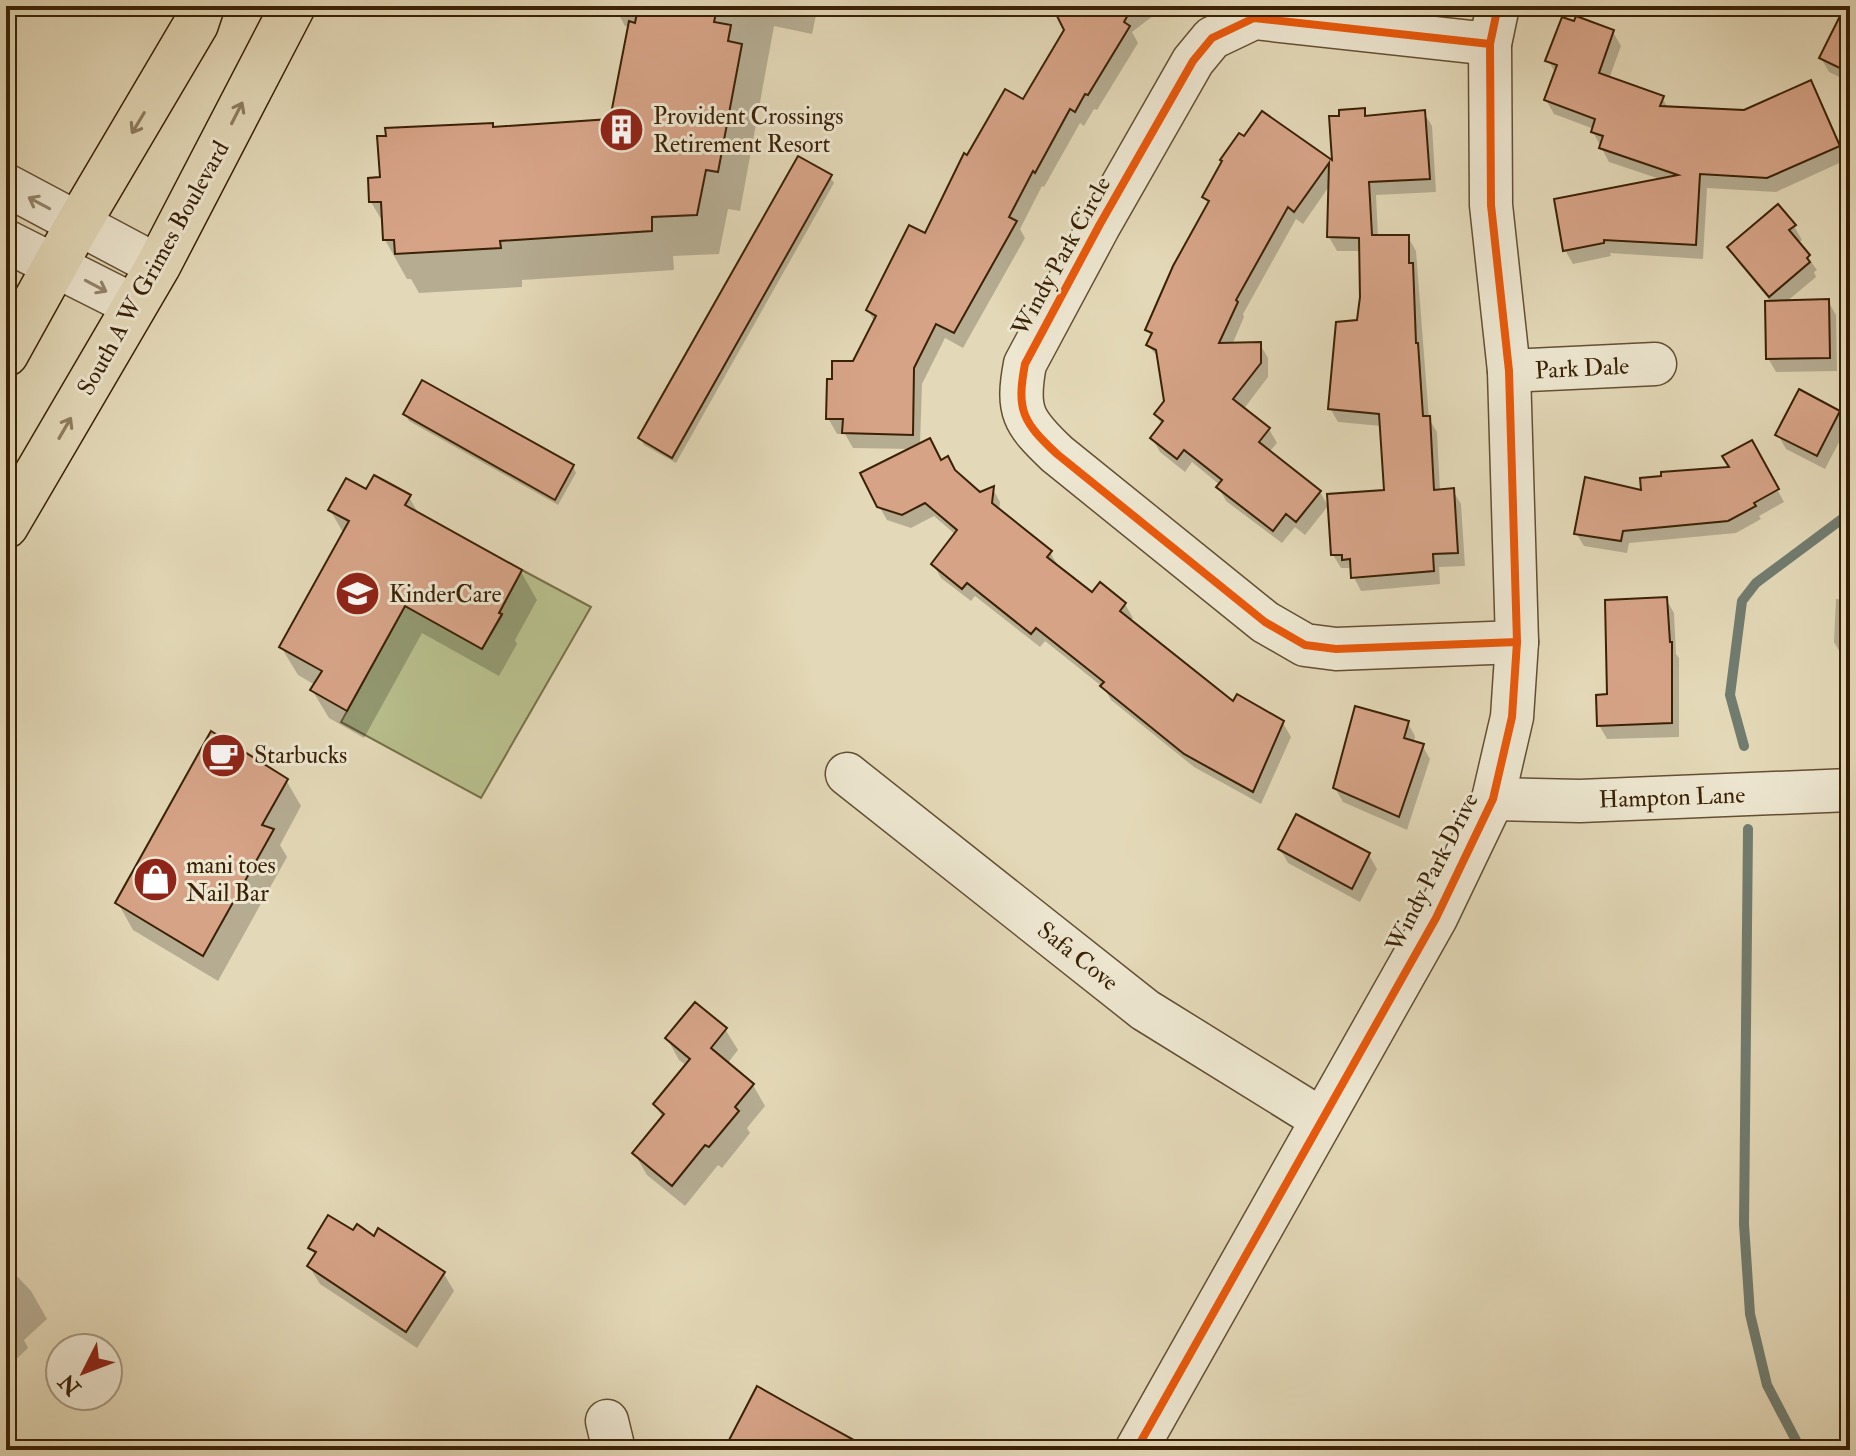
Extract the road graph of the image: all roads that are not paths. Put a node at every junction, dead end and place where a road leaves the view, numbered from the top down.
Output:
1 (202, 6) edge
2 (293, 6) edge
3 (1494, 25) edge
4 (6, 185) edge
5 (78, 224) junction
6 (6, 241) edge
7 (55, 264) junction
8 (158, 266) junction
9 (135, 306) junction
10 (6, 354) edge
11 (1655, 364) dead end
12 (1509, 371) junction
13 (6, 526) edge
14 (1517, 642) junction
15 (847, 774) dead end
16 (1850, 790) edge
17 (1493, 799) junction
18 (1321, 1119) junction
19 (1136, 1450) edge

1 -> 5 main road
8 -> 2 main road, South A W Grimes Boulevard
3 - 12 street, Windy Park Drive
3 - 14 street, Windy Park Circle
5 -> 4 street
5 - 7 main road
5 - 8 street
6 - 7 street
7 -> 9 street
7 - 10 main road
8 - 9 main road, South A W Grimes Boulevard
13 -> 9 main road, South A W Grimes Boulevard
11 - 12 street, Park Dale
12 - 14 street, Windy Park Drive
14 - 17 street, Windy Park Drive
15 - 18 street, Safa Cove
16 - 17 street, Hampton Lane
17 - 18 street, Windy Park Drive
18 - 19 street, Windy Park Drive

